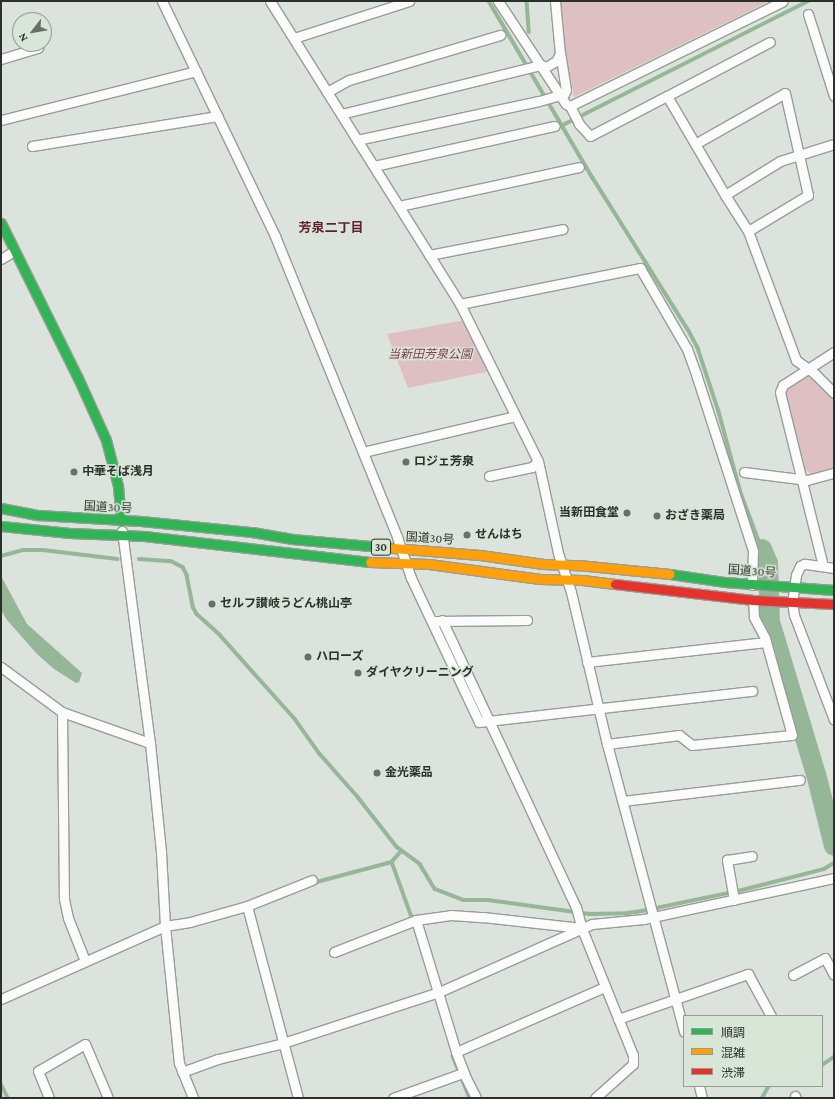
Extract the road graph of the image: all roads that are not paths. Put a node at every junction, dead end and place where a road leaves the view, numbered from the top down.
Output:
1 (162, 1) edge
2 (270, 1) edge
3 (409, 1) edge
4 (498, 1) edge
5 (555, 1) edge
6 (783, 1) edge
7 (808, 14) dead end
8 (500, 35) dead end
9 (294, 38) junction
10 (770, 42) dead end
11 (25, 52) edge
12 (560, 54) junction
13 (1, 59) edge
14 (538, 66) junction
15 (196, 71) junction
16 (327, 92) junction
17 (558, 96) junction
18 (667, 96) junction
19 (834, 96) edge
20 (570, 106) junction
21 (341, 114) junction
22 (218, 116) junction
23 (1, 120) edge
24 (555, 126) dead end
25 (357, 140) junction
26 (694, 144) junction
27 (32, 146) dead end
28 (834, 146) edge
29 (798, 156) junction
30 (374, 166) junction
31 (579, 167) dead end
32 (725, 195) junction
33 (399, 206) junction
34 (1, 223) edge
35 (563, 229) dead end
36 (748, 230) junction
37 (14, 251) junction
38 (429, 255) junction
39 (1, 259) edge
40 (460, 304) junction
41 (834, 352) edge
42 (808, 368) junction
43 (834, 393) edge
44 (515, 416) junction
45 (363, 452) junction
46 (538, 461) junction
47 (744, 472) dead end
48 (834, 473) edge
49 (489, 476) dead end
50 (801, 479) junction
51 (1, 508) edge
52 (121, 521) junction
53 (1, 526) edge
54 (123, 535) junction
55 (401, 549) junction
56 (406, 564) junction
57 (562, 564) junction
58 (823, 566) junction
59 (834, 568) edge
60 (566, 579) junction
61 (757, 585) junction
62 (793, 587) junction
63 (834, 590) edge
64 (756, 600) junction
65 (792, 602) junction
66 (834, 604) edge
67 (442, 620) junction
68 (526, 620) dead end
69 (432, 621) junction
70 (766, 642) junction
71 (587, 662) junction
72 (1, 667) edge
73 (752, 691) dead end
74 (598, 709) junction
75 (62, 712) junction
76 (834, 720) edge
77 (490, 721) junction
78 (150, 743) junction
79 (607, 744) junction
80 (800, 780) dead end
81 (622, 801) junction
82 (752, 856) dead end
83 (834, 878) edge
84 (312, 880) dead end
85 (734, 898) junction
86 (247, 906) junction
87 (651, 912) junction
88 (414, 921) junction
89 (165, 926) junction
90 (582, 929) junction
91 (334, 952) dead end
92 (85, 961) junction
93 (793, 975) dead end
94 (834, 975) edge
95 (605, 987) junction
96 (436, 993) junction
97 (1, 998) edge
98 (675, 998) junction
99 (770, 1015) edge
100 (618, 1019) junction
101 (683, 1028) edge
102 (283, 1042) junction
103 (456, 1052) junction
104 (182, 1072) junction
105 (461, 1074) junction
106 (699, 1087) edge
107 (191, 1097) edge
108 (49, 1098) edge
109 (108, 1098) edge
110 (298, 1098) edge
111 (393, 1098) edge
112 (476, 1098) edge
113 (595, 1098) edge
114 (702, 1098) edge

1 - 15 street
2 - 9 street
3 - 9 street
4 - 14 street
5 - 12 street
6 - 20 street
7 - 19 street
8 - 16 street
9 - 16 street
10 - 18 street
11 - 13 street
12 - 14 street
12 - 17 street
14 - 17 street
14 - 21 street
15 - 22 street
15 - 23 street
16 - 21 street
17 - 20 street
17 - 25 street
18 - 20 street
18 - 26 street
21 - 25 street
22 - 27 street
22 - 45 street
24 - 30 street
25 - 30 street
26 - 29 street
26 - 32 street
28 - 29 street
29 - 32 street
29 - 36 street
30 - 33 street
31 - 33 street
32 - 36 street
33 - 38 street
34 - 37 main road
35 - 38 street
36 - 42 street
37 - 39 street
37 - 52 main road
38 - 40 street
40 - 44 street
40 - 61 street
41 - 42 street
42 - 43 street
42 - 50 street
44 - 45 street
44 - 46 street
45 - 55 street
46 - 49 street
46 - 57 street
47 - 50 street
48 - 50 street
50 - 58 street
51 - 52 main road, 国道30号 / 30
52 - 54 street
52 - 55 main road, 国道30号 / 30
53 - 54 main road, 30
54 - 56 main road, 30
54 - 78 street
55 - 56 street
55 - 57 main road, 国道30号 / 30
56 - 60 main road, 30
56 - 69 street
57 - 60 street
57 - 61 main road, 国道30号 / 30
58 - 59 street
58 - 62 street
60 - 64 main road, 30
60 - 71 street
61 - 62 main road, 国道30号 / 30
62 - 63 main road, 国道30号 / 30
62 - 65 street
64 - 65 main road, 30
64 - 70 street
65 - 66 main road, 30
65 - 76 street
67 - 68 street
67 - 69 street
67 - 77 street
69 - 77 street
70 - 71 street
70 - 79 street
71 - 74 street
72 - 75 street
73 - 74 street
74 - 77 street
74 - 79 street
75 - 78 street
75 - 92 street
77 - 90 street
78 - 89 street
79 - 81 street
80 - 81 street
81 - 87 street
82 - 85 street
83 - 85 street
84 - 86 street
85 - 87 street
86 - 89 street
86 - 102 street
87 - 90 street
87 - 98 street
88 - 90 street
88 - 91 street
88 - 96 street
89 - 92 street
89 - 104 street
90 - 95 street
90 - 96 street
92 - 97 street
93 - 94 street
95 - 100 street
95 - 103 street
96 - 102 street
96 - 103 street
98 - 99 street
98 - 100 street
98 - 101 street
100 - 113 street
102 - 104 street
102 - 110 street
103 - 105 street
104 - 107 street
105 - 111 street
105 - 112 street
106 - 114 street
108 - 109 street

